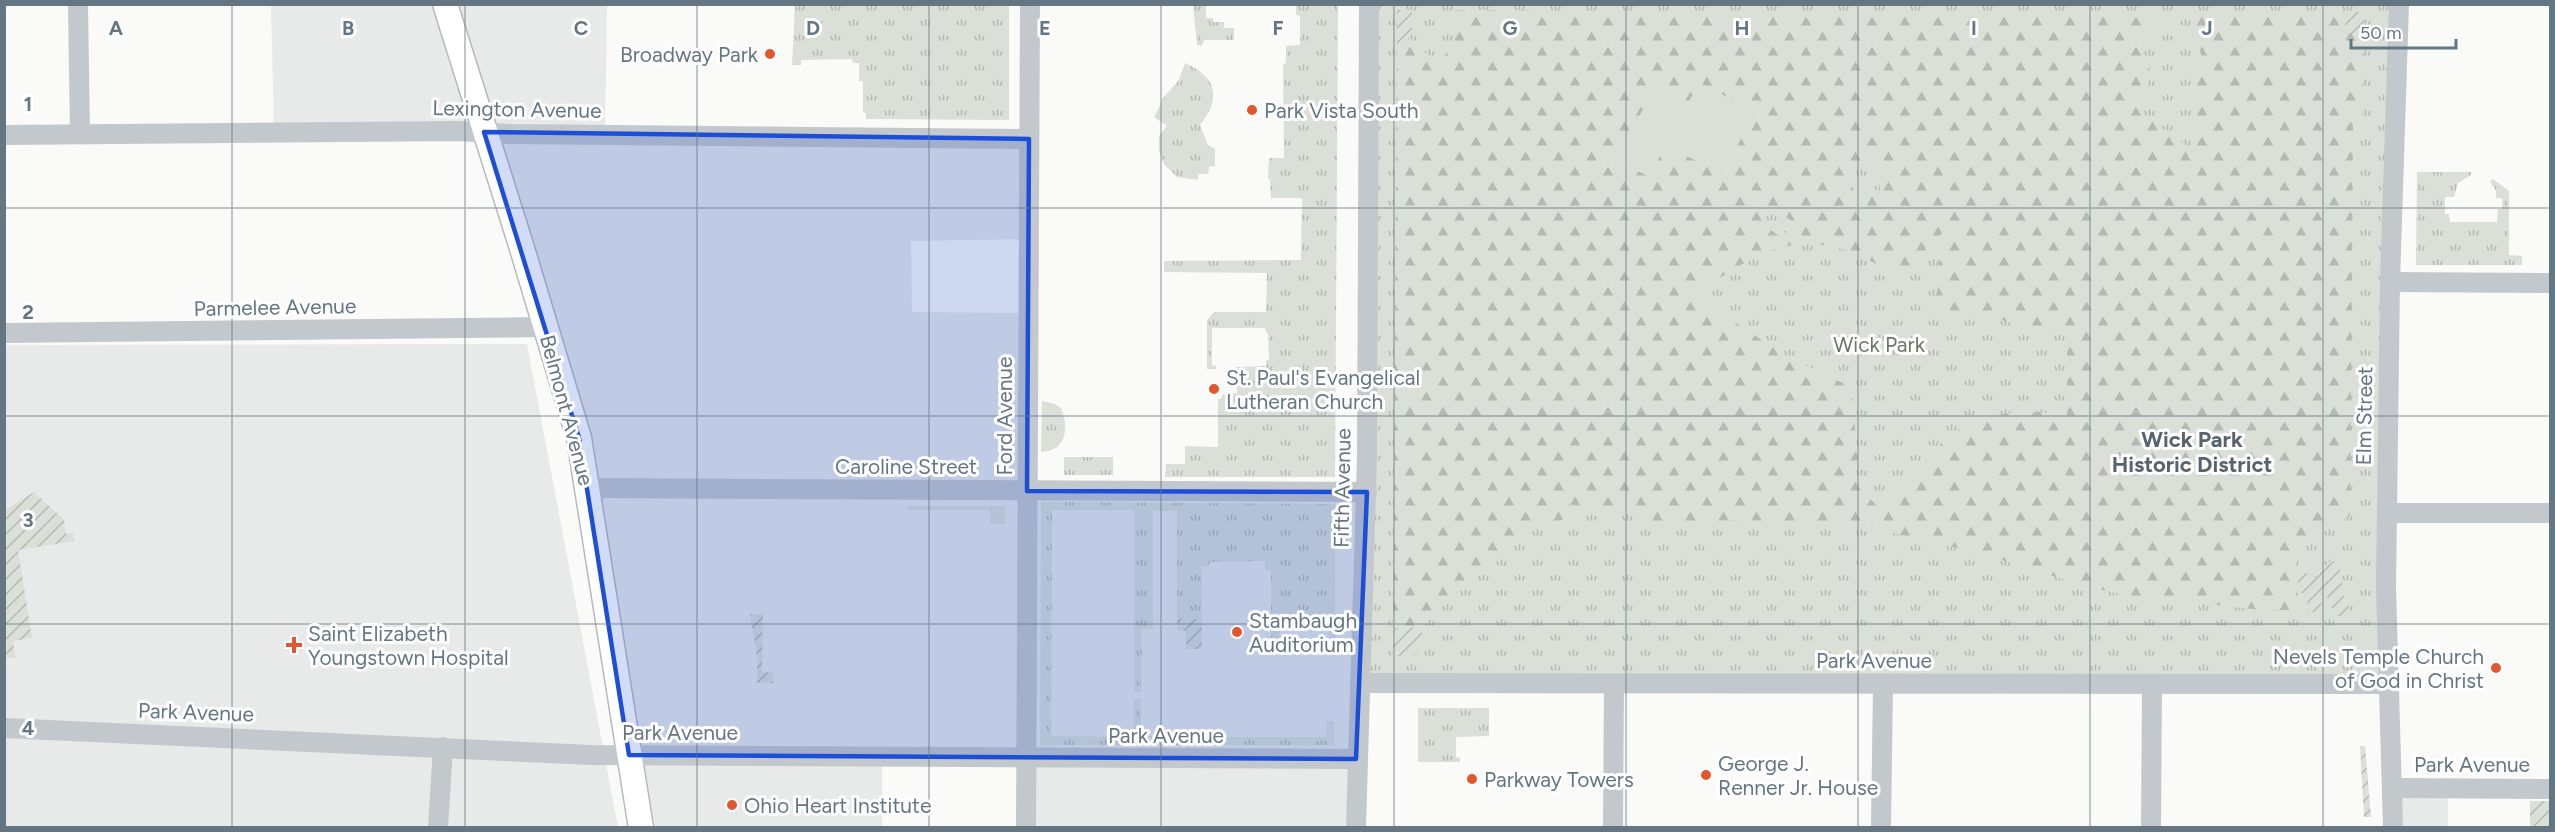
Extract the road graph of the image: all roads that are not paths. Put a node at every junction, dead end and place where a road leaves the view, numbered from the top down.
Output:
1 (78, 4) edge
2 (445, 4) edge
3 (1030, 4) edge
4 (1369, 4) edge
5 (2399, 4) edge
6 (484, 132) junction
7 (80, 134) junction
8 (4, 135) edge
9 (1029, 139) junction
10 (2390, 282) junction
11 (2550, 283) edge
12 (546, 327) junction
13 (4, 333) edge
14 (588, 488) junction
15 (1027, 491) junction
16 (1367, 492) junction
17 (2387, 513) junction
18 (2550, 513) edge
19 (1360, 683) junction
20 (1614, 684) junction
21 (1883, 684) junction
22 (2152, 684) junction
23 (2387, 684) junction
24 (4, 728) edge
25 (443, 747) junction
26 (629, 756) junction
27 (1026, 759) junction
28 (1356, 759) junction
29 (2393, 788) junction
30 (2550, 789) edge
31 (438, 828) edge
32 (641, 828) edge
33 (1026, 828) edge
34 (1356, 828) edge
35 (1613, 828) edge
36 (1881, 828) edge
37 (2151, 828) edge
38 (2393, 828) edge

1 - 7 street
2 - 6 main road, Belmont Avenue
3 - 9 street, Ford Avenue
4 - 16 street, Fifth Avenue
5 - 10 street, Elm Street
6 - 7 street, Lexington Avenue
6 - 9 street, Lexington Avenue
6 - 12 main road, Belmont Avenue
7 - 8 street, Lexington Avenue
9 - 15 street, Ford Avenue
10 - 11 street
10 - 17 street, Elm Street
12 - 13 street, Parmelee Avenue
12 - 14 main road, Belmont Avenue
14 - 15 street, Caroline Street
14 - 26 main road, Belmont Avenue
15 - 16 street, Caroline Street
15 - 27 street, Ford Avenue
16 - 19 street, Fifth Avenue
17 - 18 street
17 - 23 street, Elm Street
19 - 20 street, Park Avenue
19 - 28 street, Fifth Avenue
20 - 21 street, Park Avenue
20 - 35 street
21 - 22 street, Park Avenue
21 - 36 street
22 - 23 street, Park Avenue
22 - 37 street
23 - 29 street, Elm Street
24 - 25 street, Park Avenue
25 - 26 street, Park Avenue
25 - 31 street
26 - 27 street, Park Avenue
26 - 32 main road, Belmont Avenue
27 - 28 street, Park Avenue
27 - 33 street, Ford Avenue
28 - 34 street, Fifth Avenue
29 - 30 street, Park Avenue
29 - 38 street, Elm Street

